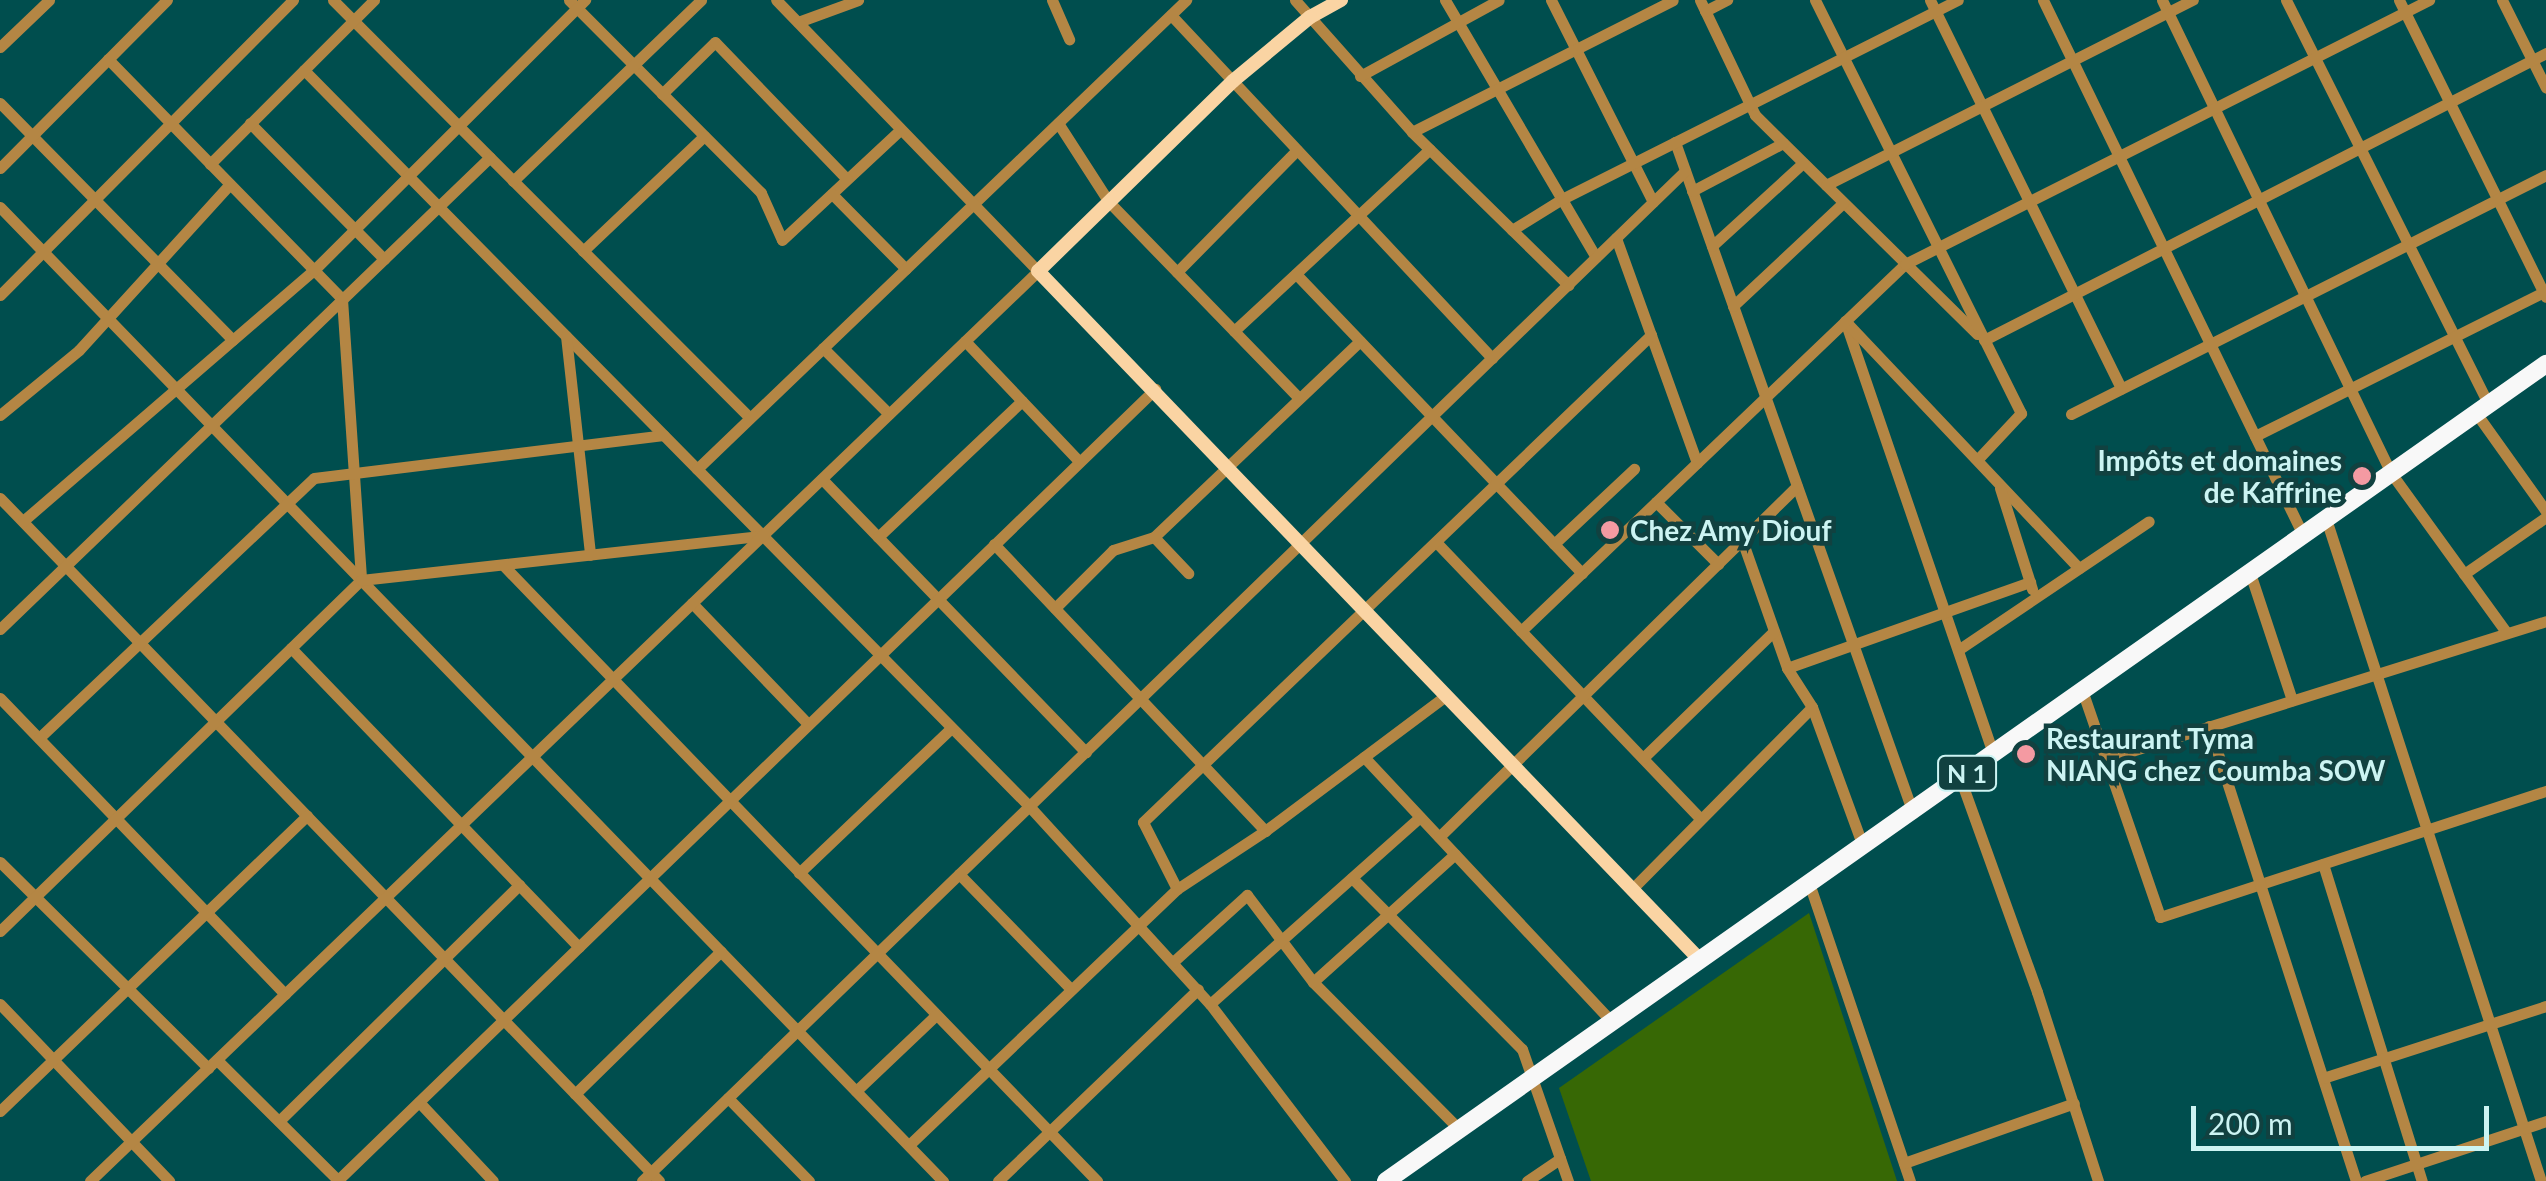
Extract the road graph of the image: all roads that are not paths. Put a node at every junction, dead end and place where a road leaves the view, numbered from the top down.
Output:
1 (49, 0) edge
2 (167, 0) edge
3 (294, 0) edge
4 (333, 0) edge
5 (374, 0) edge
6 (701, 0) edge
7 (776, 0) edge
8 (858, 0) edge
9 (1052, 0) edge
10 (1186, 0) edge
11 (1295, 0) edge
12 (1342, 0) edge
13 (1445, 0) edge
14 (1499, 0) edge
15 (1551, 0) edge
16 (1673, 0) edge
17 (1727, 0) edge
18 (1815, 0) edge
19 (1958, 0) edge
20 (2044, 0) edge
21 (2162, 0) edge
22 (2193, 0) edge
23 (2286, 0) edge
24 (2429, 0) edge
25 (2502, 0) edge
26 (577, 3) edge
27 (1703, 6) edge
28 (1933, 6) edge
29 (2402, 6) edge
30 (2168, 13) junction
31 (1171, 15) junction
32 (1310, 17) junction
33 (354, 21) junction
34 (798, 22) junction
35 (1458, 22) junction
36 (1069, 39) dead end
37 (0, 48) edge
38 (1576, 49) junction
39 (2546, 52) edge
40 (1844, 58) junction
41 (2315, 58) junction
42 (108, 59) junction
43 (2073, 60) junction
44 (2532, 60) junction
45 (634, 65) junction
46 (304, 70) junction
47 (1360, 76) junction
48 (1232, 81) junction
49 (2546, 88) edge
50 (1497, 89) junction
51 (662, 94) junction
52 (2450, 102) junction
53 (0, 104) edge
54 (1750, 105) junction
55 (1982, 106) junction
56 (2214, 108) junction
57 (171, 123) junction
58 (1058, 123) junction
59 (250, 124) junction
60 (458, 126) junction
61 (900, 130) junction
62 (1412, 132) junction
63 (32, 136) junction
64 (704, 136) junction
65 (1675, 142) junction
66 (1783, 143) junction
67 (2360, 148) junction
68 (1430, 149) junction
69 (1297, 150) junction
70 (1890, 152) junction
71 (2119, 156) junction
72 (490, 157) junction
73 (1633, 163) junction
74 (1803, 163) junction
75 (210, 164) junction
76 (0, 168) edge
77 (1685, 171) junction
78 (2546, 175) edge
79 (408, 176) junction
80 (847, 180) junction
81 (513, 181) junction
82 (230, 184) junction
83 (1826, 185) junction
84 (1692, 191) junction
85 (832, 194) junction
86 (1562, 199) junction
87 (2498, 199) junction
88 (95, 200) junction
89 (2258, 200) junction
90 (1109, 202) junction
91 (1653, 202) junction
92 (1843, 202) junction
93 (2029, 202) junction
94 (972, 205) junction
95 (438, 207) junction
96 (0, 208) edge
97 (1359, 216) junction
98 (355, 229) junction
99 (1512, 230) junction
100 (1616, 238) junction
101 (2408, 244) junction
102 (1712, 246) junction
103 (1938, 248) junction
104 (2164, 248) junction
105 (583, 251) junction
106 (43, 252) junction
107 (1596, 257) junction
108 (384, 258) junction
109 (158, 264) junction
110 (1906, 264) junction
111 (906, 269) junction
112 (314, 270) junction
113 (1038, 271) junction
114 (1177, 272) junction
115 (1296, 274) junction
116 (1568, 284) junction
117 (2545, 293) edge
118 (2074, 294) junction
119 (0, 295) edge
120 (2306, 296) junction
121 (342, 299) junction
122 (1733, 306) junction
123 (108, 318) junction
124 (1845, 321) junction
125 (1234, 332) junction
126 (1651, 335) junction
127 (566, 336) junction
128 (2454, 337) junction
129 (233, 340) junction
130 (966, 340) junction
131 (1984, 340) junction
132 (1360, 341) junction
133 (2210, 344) junction
134 (823, 348) junction
135 (1492, 358) junction
136 (2546, 364) edge
137 (2350, 388) junction
138 (176, 389) junction
139 (1154, 389) junction
140 (2121, 389) junction
141 (1764, 394) junction
142 (1299, 398) junction
143 (1022, 401) junction
144 (2482, 409) junction
145 (888, 414) junction
146 (2071, 414) dead end
147 (0, 416) edge
148 (1432, 416) junction
149 (750, 418) junction
150 (211, 426) junction
151 (663, 435) junction
152 (2255, 436) junction
153 (578, 445) junction
154 (1977, 460) junction
155 (1080, 461) junction
156 (1697, 463) junction
157 (1228, 465) junction
158 (697, 469) junction
159 (1634, 469) dead end
160 (2391, 472) junction
161 (354, 473) junction
162 (822, 479) junction
163 (1999, 483) junction
164 (1496, 484) junction
165 (1797, 486) junction
166 (0, 498) edge
167 (1656, 502) junction
168 (286, 503) junction
169 (2546, 514) edge
170 (2326, 518) junction
171 (2149, 521) dead end
172 (22, 522) junction
173 (2303, 535) junction
174 (762, 536) junction
175 (1154, 536) junction
176 (878, 537) junction
177 (1742, 540) junction
178 (1436, 542) junction
179 (1302, 543) junction
180 (994, 544) junction
181 (1554, 544) junction
182 (590, 555) junction
183 (1718, 564) junction
184 (503, 565) junction
185 (65, 566) junction
186 (2079, 568) junction
187 (1188, 573) dead end
188 (1582, 573) junction
189 (2250, 573) junction
190 (2464, 574) junction
191 (361, 580) junction
192 (2030, 582) junction
193 (938, 598) junction
194 (2034, 598) junction
195 (692, 604) junction
196 (1055, 608) junction
197 (1366, 610) junction
198 (1945, 612) junction
199 (2546, 621) edge
200 (0, 629) edge
201 (1522, 631) junction
202 (1774, 631) junction
203 (2506, 632) junction
204 (140, 643) junction
205 (1854, 644) junction
206 (291, 648) junction
207 (1958, 650) junction
208 (880, 655) junction
209 (1788, 668) junction
210 (2376, 674) junction
211 (612, 680) junction
212 (2082, 690) junction
213 (1447, 695) junction
214 (1583, 696) junction
215 (0, 698) edge
216 (1140, 699) junction
217 (2292, 700) junction
218 (1812, 707) junction
219 (216, 722) junction
220 (808, 724) junction
221 (2210, 726) junction
222 (952, 728) junction
223 (39, 738) junction
224 (1086, 752) junction
225 (1994, 754) junction
226 (532, 757) junction
227 (1364, 757) junction
228 (1643, 758) junction
229 (2106, 759) junction
230 (1513, 764) junction
231 (1204, 766) junction
232 (1960, 778) junction
233 (2546, 791) edge
234 (730, 801) junction
235 (1029, 806) junction
236 (1913, 813) junction
237 (306, 816) junction
238 (1420, 817) junction
239 (116, 818) junction
240 (1701, 819) junction
241 (461, 825) junction
242 (2428, 830) junction
243 (1265, 831) junction
244 (1439, 836) junction
245 (1862, 846) junction
246 (1455, 854) junction
247 (0, 862) edge
248 (2323, 864) junction
249 (800, 873) junction
250 (959, 874) junction
251 (650, 878) junction
252 (1352, 878) junction
253 (1809, 883) junction
254 (2260, 884) junction
255 (519, 885) junction
256 (1177, 888) junction
257 (1632, 888) junction
258 (35, 897) junction
259 (386, 898) junction
260 (206, 912) junction
261 (1388, 914) junction
262 (1137, 924) junction
263 (0, 931) edge
264 (1282, 940) junction
265 (579, 947) junction
266 (720, 952) junction
267 (877, 954) junction
268 (444, 958) junction
269 (1700, 960) junction
270 (1172, 962) junction
271 (1313, 982) junction
272 (127, 988) junction
273 (1070, 988) junction
274 (1198, 990) junction
275 (285, 994) junction
276 (0, 1004) edge
277 (1210, 1004) junction
278 (2546, 1006) edge
279 (936, 1014) junction
280 (504, 1020) junction
281 (1612, 1022) junction
282 (2490, 1024) junction
283 (798, 1031) junction
284 (2384, 1058) junction
285 (53, 1060) junction
286 (212, 1064) junction
287 (988, 1068) junction
288 (1532, 1078) junction
289 (2323, 1078) junction
290 (856, 1091) junction
291 (576, 1094) junction
292 (728, 1098) junction
293 (419, 1102) junction
294 (2074, 1104) junction
295 (0, 1111) edge
296 (2546, 1121) edge
297 (279, 1122) junction
298 (2524, 1128) junction
299 (1459, 1130) junction
300 (1050, 1132) junction
301 (132, 1142) junction
302 (908, 1145) junction
303 (1560, 1158) junction
304 (1904, 1162) junction
305 (2417, 1164) junction
306 (651, 1178) edge
307 (90, 1181) edge
308 (170, 1181) edge
309 (338, 1181) edge
310 (493, 1181) edge
311 (809, 1181) edge
312 (943, 1181) edge
313 (998, 1181) edge
314 (1097, 1181) edge
315 (1345, 1181) edge
316 (1386, 1181) edge
317 (1526, 1181) edge
318 (1568, 1181) edge
319 (1910, 1181) edge
320 (2098, 1181) edge
321 (2356, 1181) edge
322 (2365, 1181) edge
323 (2422, 1181) edge
324 (2541, 1181) edge

1 - 37 street
2 - 42 street
3 - 57 street
4 - 33 street
5 - 33 street
6 - 45 street
7 - 34 street
8 - 34 street
9 - 36 street
10 - 31 street
11 - 32 street
12 - 32 main road
13 - 35 street
14 - 35 street
15 - 38 street
16 - 38 street
17 - 27 street
18 - 40 street
19 - 28 street
20 - 43 street
21 - 30 street
22 - 30 street
23 - 41 street
24 - 29 street
25 - 44 street
26 - 45 street
26 - 60 street
27 - 54 street
28 - 40 street
28 - 55 street
29 - 41 street
29 - 52 street
30 - 43 street
30 - 56 street
31 - 48 street
31 - 58 street
32 - 47 street
32 - 48 main road
33 - 46 street
33 - 60 street
34 - 61 street
35 - 47 street
35 - 50 street
38 - 50 street
38 - 73 street
39 - 44 street
40 - 54 street
40 - 70 street
41 - 56 street
41 - 67 street
42 - 57 street
42 - 63 street
43 - 55 street
43 - 71 street
44 - 49 street
44 - 52 street
45 - 51 street
45 - 81 street
46 - 59 street
46 - 79 street
47 - 62 street
48 - 69 street
48 - 90 main road
50 - 62 street
50 - 86 street
51 - 64 street
51 - 80 street
52 - 67 street
52 - 87 street
53 - 63 street
54 - 65 street
54 - 66 street
55 - 70 street
55 - 93 street
56 - 71 street
56 - 89 street
57 - 75 street
57 - 88 street
58 - 90 street
58 - 94 street
59 - 75 street
59 - 98 street
60 - 72 street
60 - 79 street
61 - 80 street
61 - 94 street
62 - 68 street
63 - 76 street
63 - 88 street
64 - 85 street
64 - 105 street
65 - 73 street
65 - 77 street
66 - 74 street
66 - 84 street
67 - 89 street
67 - 101 street
68 - 97 street
68 - 99 street
69 - 97 street
69 - 114 street
70 - 83 street
70 - 103 street
71 - 93 street
71 - 104 street
72 - 81 street
72 - 95 street
73 - 86 street
73 - 91 street
74 - 83 street
74 - 102 street
75 - 82 street
77 - 84 street
77 - 91 street
78 - 87 street
79 - 95 street
79 - 98 street
80 - 85 street
81 - 105 street
82 - 109 street
82 - 112 street
83 - 92 street
84 - 102 street
85 - 111 street
86 - 99 street
86 - 107 street
87 - 101 street
87 - 117 street
88 - 106 street
88 - 109 street
89 - 104 street
89 - 120 street
90 - 113 main road
90 - 114 street
91 - 100 street
92 - 110 street
92 - 122 street
93 - 103 street
93 - 118 street
94 - 111 street
94 - 113 street
95 - 108 street
95 - 127 street
96 - 106 street
97 - 115 street
97 - 135 street
98 - 108 street
98 - 112 street
99 - 116 street
100 - 107 street
100 - 126 street
101 - 120 street
101 - 128 street
102 - 122 street
103 - 110 street
103 - 131 street
104 - 118 street
104 - 133 street
105 - 149 street
106 - 119 street
106 - 123 street
107 - 116 street
108 - 121 street
109 - 123 street
109 - 129 street
110 - 124 street
110 - 131 street
111 - 134 street
112 - 121 street
112 - 129 street
113 - 130 street
113 - 139 main road
114 - 125 street
115 - 125 street
115 - 132 street
116 - 135 street
117 - 128 street
118 - 131 street
118 - 140 street
120 - 133 street
120 - 137 street
121 - 150 street
121 - 161 street
122 - 141 street
123 - 138 street
123 - 147 street
124 - 141 street
124 - 154 street
124 - 198 street
125 - 142 street
126 - 156 street
126 - 164 street
127 - 151 street
127 - 153 street
128 - 137 street
128 - 144 street
129 - 138 street
130 - 143 street
130 - 145 street
131 - 154 street
132 - 142 street
132 - 148 street
133 - 140 street
133 - 152 street
134 - 145 street
134 - 149 street
135 - 148 street
136 - 144 highway, N 1
137 - 152 street
137 - 160 street
138 - 150 street
138 - 172 street
139 - 155 street
139 - 157 main road
140 - 146 street
141 - 156 street
141 - 165 street
142 - 157 street
143 - 155 street
143 - 176 street
144 - 160 highway, N 1
144 - 169 street
145 - 162 street
148 - 164 street
148 - 179 street
149 - 158 street
150 - 168 street
150 - 185 street
151 - 153 street
151 - 158 street
152 - 173 street
153 - 161 street
153 - 182 street
154 - 163 street
155 - 180 street
156 - 167 street
157 - 175 street
157 - 179 main road
158 - 174 street
159 - 181 street
160 - 170 highway, N 1
160 - 190 street
161 - 168 street
161 - 191 street
162 - 174 street
162 - 176 street
163 - 186 street
163 - 192 street
164 - 178 street
164 - 181 street
165 - 177 street
165 - 205 street
166 - 172 street
167 - 183 street
167 - 188 street
168 - 191 street
168 - 204 street
169 - 190 street
170 - 173 highway, N 1
170 - 210 street
171 - 186 street
172 - 185 street
173 - 189 highway, N 1
174 - 182 street
174 - 195 street
174 - 208 street
175 - 187 street
175 - 196 street
176 - 193 street
177 - 183 street
177 - 202 street
178 - 197 street
178 - 201 street
179 - 197 main road
179 - 216 street
180 - 193 street
180 - 196 street
181 - 188 street
182 - 184 street
183 - 214 street
184 - 191 street
184 - 211 street
185 - 200 street
185 - 204 street
186 - 194 street
188 - 201 street
189 - 212 highway, N 1
189 - 217 street
190 - 203 street
191 - 206 street
191 - 226 street
192 - 194 street
192 - 198 street
193 - 208 street
193 - 224 street
194 - 207 street
195 - 211 street
195 - 220 street
196 - 216 street
197 - 213 main road
197 - 231 street
198 - 205 street
198 - 207 street
199 - 203 street
201 - 214 street
202 - 209 street
202 - 228 street
203 - 210 street
204 - 219 street
204 - 223 street
205 - 209 street
205 - 236 street
206 - 219 street
206 - 241 street
207 - 225 street
208 - 220 street
208 - 222 street
209 - 218 street
210 - 217 street
210 - 242 street
211 - 226 street
211 - 234 street
212 - 225 highway, N 1
212 - 229 street
213 - 227 street
213 - 230 main road
214 - 228 street
214 - 230 street
215 - 223 street
216 - 224 street
216 - 231 street
217 - 221 street
218 - 240 street
218 - 245 street
219 - 237 street
219 - 239 street
220 - 234 street
221 - 229 street
221 - 254 street
222 - 235 street
222 - 249 street
223 - 239 street
224 - 235 street
225 - 232 highway, N 1
226 - 241 street
226 - 251 street
227 - 238 street
227 - 243 street
228 - 240 street
229 - 254 street
230 - 244 street
230 - 257 main road
231 - 243 street
231 - 256 street
232 - 236 highway, N 1
232 - 294 street
233 - 242 street
234 - 249 street
234 - 251 street
235 - 250 street
235 - 262 street
236 - 245 highway, N 1
237 - 259 street
237 - 260 street
238 - 244 street
238 - 252 street
239 - 258 street
239 - 260 street
240 - 257 street
241 - 255 street
241 - 259 street
242 - 248 street
242 - 282 street
243 - 256 street
244 - 246 street
245 - 253 highway, N 1
246 - 261 street
246 - 281 street
247 - 258 street
248 - 254 street
248 - 284 street
249 - 267 street
250 - 267 street
250 - 273 street
251 - 265 street
251 - 266 street
252 - 261 street
252 - 264 street
253 - 269 highway, N 1
253 - 304 street
254 - 289 street
255 - 265 street
255 - 268 street
256 - 262 street
257 - 269 main road
258 - 263 street
258 - 272 street
259 - 268 street
259 - 275 street
260 - 272 street
260 - 275 street
261 - 271 street
261 - 288 street
262 - 270 street
262 - 273 street
264 - 270 street
264 - 271 street
264 - 277 street
265 - 280 street
266 - 283 street
266 - 291 street
267 - 279 street
267 - 283 street
268 - 280 street
268 - 297 street
269 - 281 highway, N 1
270 - 274 street
271 - 299 street
272 - 285 street
272 - 286 street
273 - 287 street
274 - 277 street
274 - 300 street
275 - 286 street
276 - 285 street
277 - 315 street
278 - 282 street
279 - 287 street
279 - 290 street
280 - 291 street
280 - 293 street
281 - 288 highway, N 1
282 - 284 street
282 - 298 street
283 - 290 street
283 - 292 street
284 - 289 street
284 - 305 street
285 - 295 street
285 - 301 street
286 - 297 street
286 - 301 street
287 - 300 street
287 - 302 street
288 - 299 highway, N 1
288 - 303 street
289 - 321 street
290 - 302 street
291 - 306 street
292 - 306 street
292 - 311 street
293 - 309 street
293 - 310 street
294 - 304 street
294 - 320 street
296 - 298 street
297 - 309 street
298 - 305 street
298 - 324 street
299 - 316 highway, N 1
300 - 313 street
300 - 314 street
301 - 307 street
301 - 308 street
302 - 312 street
303 - 317 street
303 - 318 street
304 - 319 street
305 - 322 street
305 - 323 street

